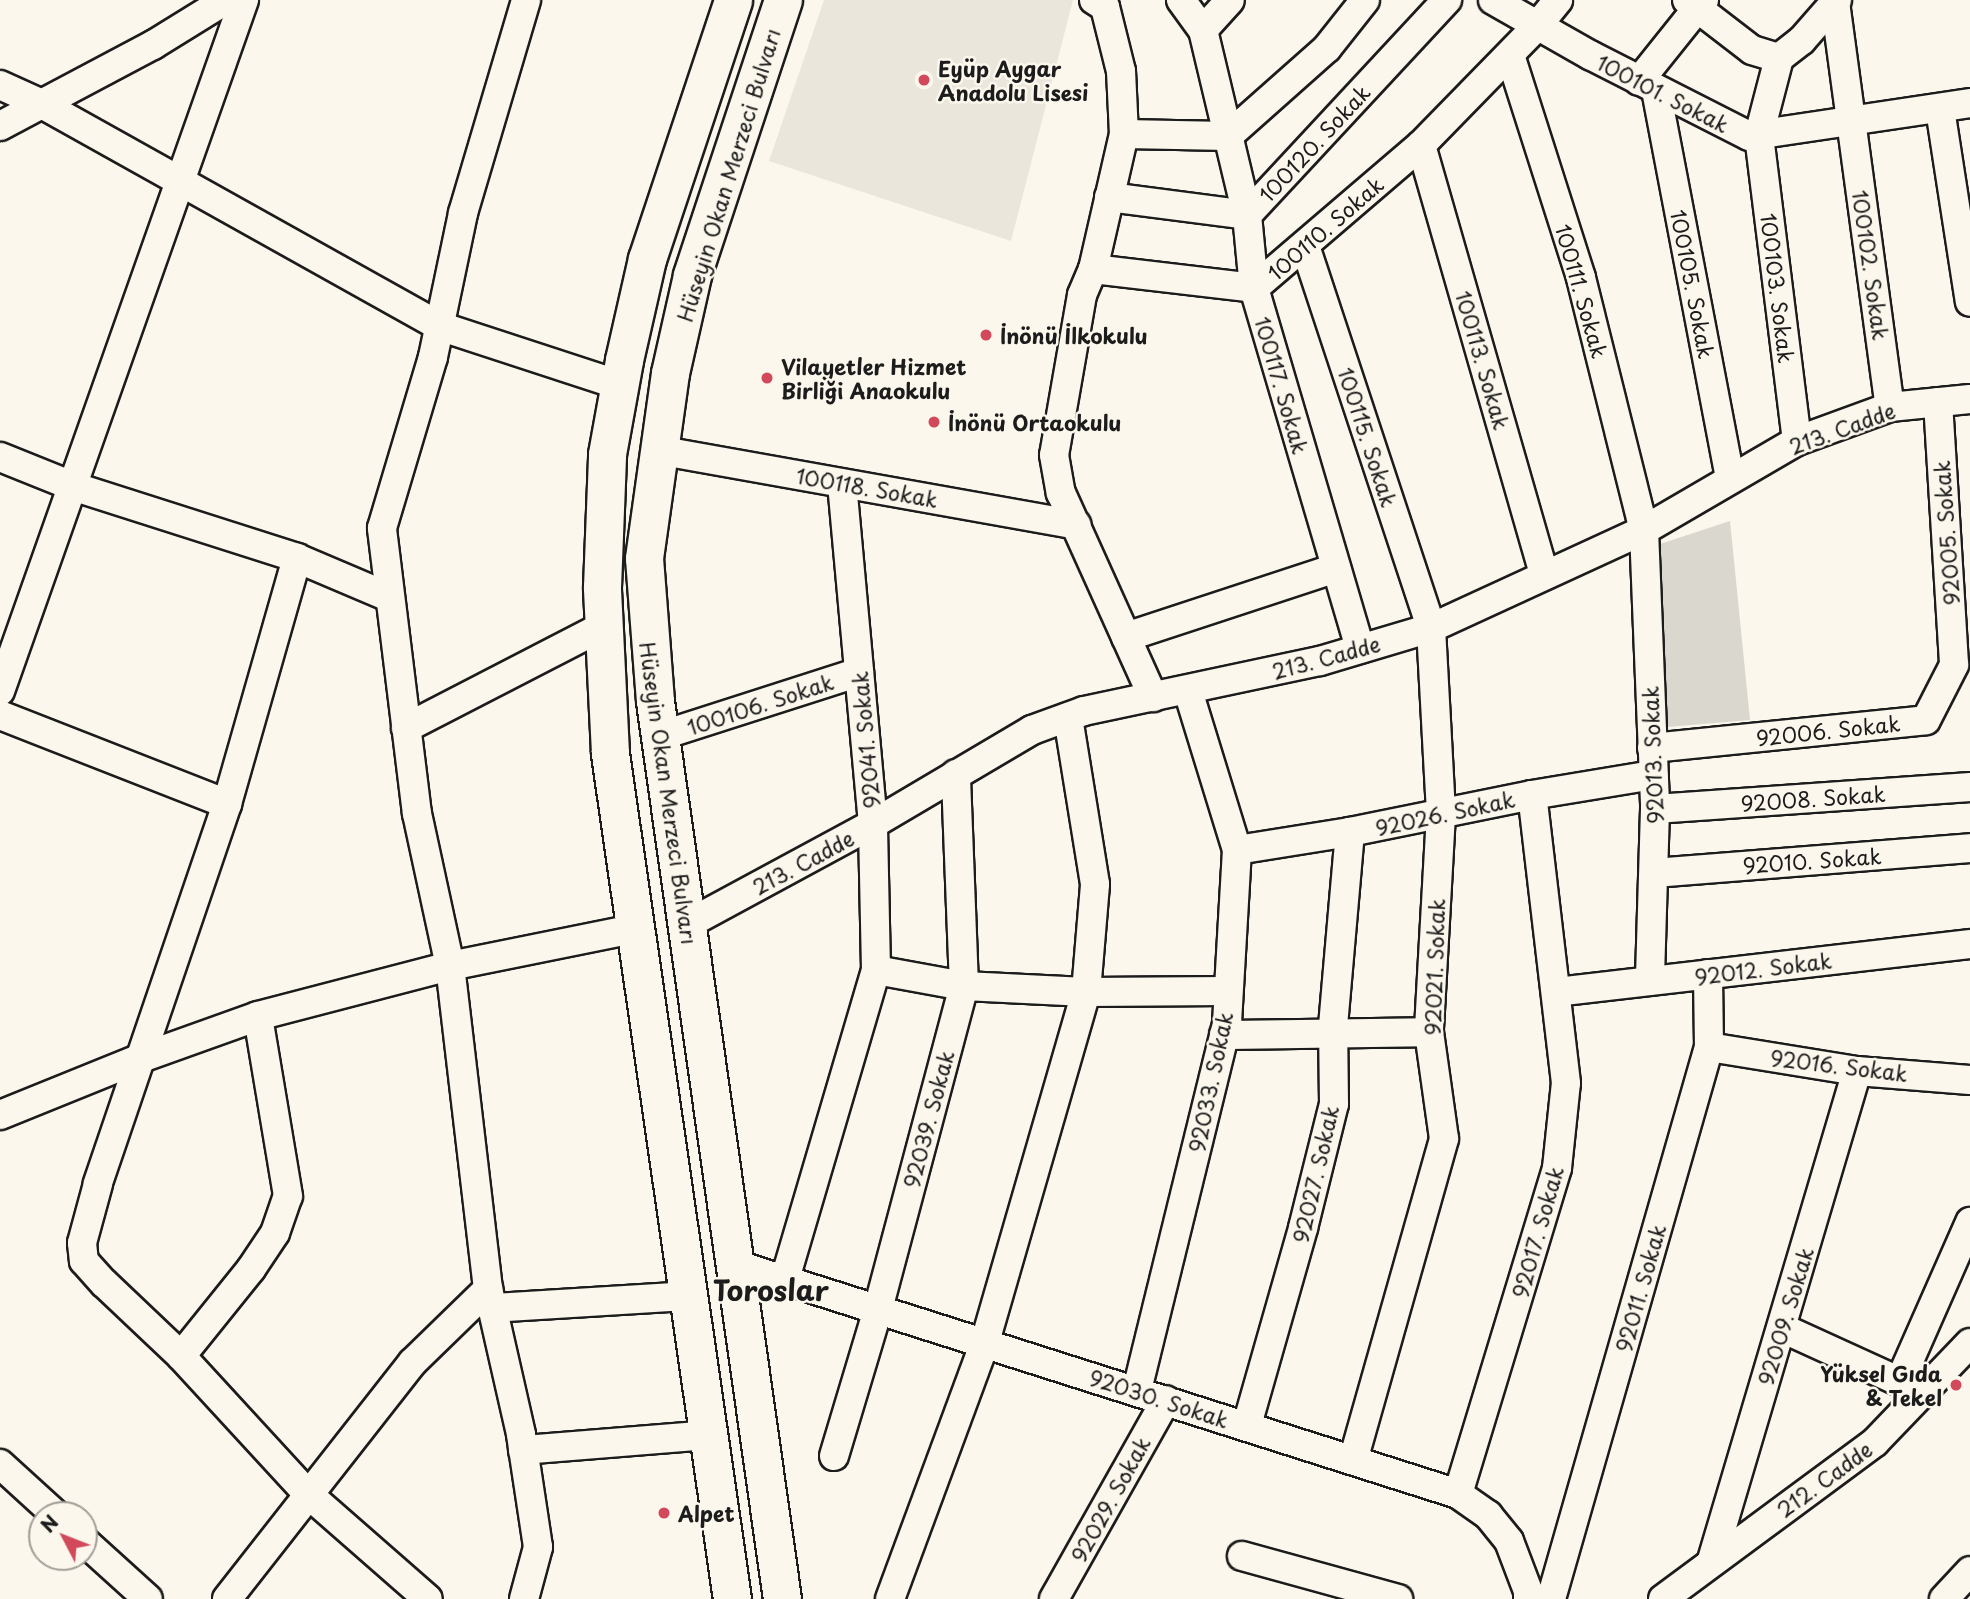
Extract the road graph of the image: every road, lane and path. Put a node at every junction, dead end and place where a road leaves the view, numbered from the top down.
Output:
1 (226, 0) edge
2 (244, 0) edge
3 (526, 0) edge
4 (733, 0) edge
5 (783, 0) edge
6 (1094, 0) edge
7 (1181, 0) edge
8 (1230, 0) edge
9 (1365, 0) edge
10 (1447, 0) edge
11 (1493, 0) edge
12 (1558, 0) edge
13 (1836, 1) edge
14 (1696, 3) edge
15 (1538, 26) junction
16 (1203, 30) junction
17 (1510, 55) junction
18 (1779, 58) junction
19 (0, 85) edge
20 (1648, 85) junction
21 (1970, 103) edge
22 (42, 104) junction
23 (1940, 109) junction
24 (1852, 122) junction
25 (0, 126) edge
26 (1124, 134) junction
27 (1759, 135) junction
28 (1228, 136) junction
29 (1421, 145) junction
30 (180, 182) junction
31 (1109, 197) junction
32 (1247, 215) junction
33 (1305, 246) junction
34 (1093, 268) junction
35 (1254, 288) junction
36 (1970, 302) edge
37 (439, 326) junction
38 (620, 385) junction
39 (1970, 399) edge
40 (1938, 402) junction
41 (1890, 407) junction
42 (1797, 441) junction
43 (657, 450) junction
44 (0, 457) edge
45 (1730, 478) junction
46 (842, 483) junction
47 (72, 486) junction
48 (1076, 525) junction
49 (1644, 530) junction
50 (1959, 552) edge
51 (297, 558) junction
52 (1336, 568) junction
53 (1544, 575) junction
54 (389, 597) junction
55 (604, 626) junction
56 (1431, 628) junction
57 (1126, 637) junction
58 (1360, 649) junction
59 (1962, 664) edge
60 (859, 672) junction
61 (0, 691) edge
62 (1188, 691) junction
63 (1153, 697) junction
64 (0, 715) edge
65 (1068, 717) junction
66 (406, 728) junction
67 (660, 736) junction
68 (1653, 761) junction
69 (957, 774) junction
70 (1970, 787) edge
71 (1531, 795) junction
72 (227, 804) junction
73 (1655, 809) junction
74 (1441, 814) junction
75 (873, 824) junction
76 (1350, 832) junction
77 (1970, 848) edge
78 (1237, 850) junction
79 (1654, 873) junction
80 (686, 925) junction
81 (634, 929) junction
82 (1970, 944) edge
83 (450, 967) junction
84 (876, 970) junction
85 (1708, 974) junction
86 (1650, 981) junction
87 (964, 986) junction
88 (1227, 991) junction
89 (1086, 992) junction
90 (1556, 992) junction
91 (258, 1016) junction
92 (1429, 1032) junction
93 (1333, 1034) junction
94 (1224, 1035) junction
95 (1709, 1047) junction
96 (141, 1058) junction
97 (1857, 1071) junction
98 (1970, 1080) edge
99 (0, 1115) edge
100 (1970, 1222) edge
101 (734, 1264) junction
102 (785, 1279) junction
103 (689, 1296) junction
104 (490, 1298) junction
105 (878, 1308) junction
106 (1782, 1328) junction
107 (985, 1342) junction
108 (1970, 1343) edge
109 (181, 1356) junction
110 (1912, 1387) junction
111 (1137, 1390) junction
112 (1166, 1400) junction
113 (1247, 1425) junction
114 (709, 1435) junction
115 (523, 1450) junction
116 (834, 1456) dead end
117 (1353, 1460) junction
118 (0, 1464) edge
119 (308, 1494) junction
120 (1458, 1494) junction
121 (41, 1501) edge
122 (98, 1554) edge
123 (1242, 1556) dead end
124 (1712, 1560) junction
125 (1970, 1571) edge
126 (148, 1599) edge
127 (227, 1599) edge
128 (428, 1599) edge
129 (524, 1599) edge
130 (732, 1599) edge
131 (782, 1599) edge
132 (890, 1599) edge
133 (1054, 1599) edge
134 (1398, 1599) edge
135 (1528, 1599) edge
136 (1551, 1599) edge
137 (1663, 1599) edge
138 (1944, 1599) edge

1 - 22 street
2 - 30 street
3 - 37 street
4 - 38 main road, Hüseyin Okan Merzeci Bulvarı
5 - 43 main road, Hüseyin Okan Merzeci Bulvarı
6 - 26 street
7 - 16 street, 100117. Sokak
8 - 16 street
9 - 28 street
10 - 32 street, 100120. Sokak
11 - 15 street, 100101. Sokak
12 - 15 street, 100110. Sokak
13 - 18 street
13 - 24 street, 100102. Sokak
14 - 18 street
14 - 20 street
15 - 17 street, 100110. Sokak
15 - 20 street, 100101. Sokak
16 - 28 street, 100117. Sokak
17 - 29 street, 100110. Sokak
17 - 49 street, 100111. Sokak
18 - 27 street
19 - 22 street
20 - 27 street, 100101. Sokak
20 - 45 street, 100105. Sokak
21 - 23 street, 100101. Sokak
22 - 25 street
22 - 30 street
23 - 24 street, 100101. Sokak
23 - 36 street
24 - 27 street, 100101. Sokak
24 - 41 street, 100102. Sokak
26 - 28 street
26 - 31 street
27 - 42 street, 100103. Sokak
28 - 32 street, 100117. Sokak
29 - 33 street, 100110. Sokak
29 - 53 street, 100113. Sokak
30 - 37 street
30 - 47 street
31 - 32 street, 100120. Sokak
31 - 34 street
32 - 35 street, 100117. Sokak
33 - 35 street, 100110. Sokak
33 - 56 street, 100115. Sokak
34 - 35 street, 100110. Sokak
34 - 48 street
35 - 52 street, 100117. Sokak
37 - 38 street
37 - 54 street
38 - 55 main road, Hüseyin Okan Merzeci Bulvarı
39 - 40 street, 213. Cadde
40 - 41 street, 213. Cadde
40 - 50 street, 92005. Sokak
41 - 42 street, 213. Cadde
42 - 45 street, 213. Cadde
43 - 46 street, 100118. Sokak
43 - 67 main road, Hüseyin Okan Merzeci Bulvarı
44 - 47 street
45 - 49 street, 213. Cadde
46 - 48 street, 100118. Sokak
46 - 60 street, 92041. Sokak
47 - 51 street
47 - 61 street
48 - 57 street
49 - 53 street, 213. Cadde
49 - 68 street, 92013. Sokak
50 - 59 street, 92005. Sokak
51 - 54 street
51 - 72 street
52 - 57 street
52 - 58 street, 100117. Sokak
53 - 56 street, 213. Cadde
54 - 66 street
55 - 66 street
55 - 81 main road, Hüseyin Okan Merzeci Bulvarı
56 - 58 street, 213. Cadde
56 - 74 street, 92021. Sokak
57 - 63 street
58 - 62 street, 213. Cadde
59 - 68 street, 92006. Sokak
60 - 67 street, 100106. Sokak
60 - 75 street, 92041. Sokak
62 - 63 street, 213. Cadde
62 - 78 street, 92033. Sokak
63 - 65 street, 213. Cadde
64 - 72 street
65 - 69 street, 213. Cadde
65 - 89 street
66 - 83 street
67 - 80 main road, Hüseyin Okan Merzeci Bulvarı
68 - 71 street, 92026. Sokak
68 - 73 street, 92013. Sokak
69 - 75 street, 213. Cadde
69 - 87 street, 92039. Sokak
70 - 73 street, 92008. Sokak
71 - 74 street, 92026. Sokak
71 - 90 street, 92017. Sokak
72 - 96 street
73 - 79 street, 92013. Sokak
74 - 76 street, 92026. Sokak
74 - 92 street, 92021. Sokak
75 - 80 street, 213. Cadde
75 - 84 street, 92041. Sokak
76 - 78 street, 92026. Sokak
76 - 93 street, 92027. Sokak
77 - 79 street, 92010. Sokak
78 - 88 street, 92033. Sokak
79 - 86 street, 92013. Sokak
80 - 101 main road, Hüseyin Okan Merzeci Bulvarı
81 - 83 street
81 - 103 main road, Hüseyin Okan Merzeci Bulvarı
82 - 85 street, 92012. Sokak
83 - 91 street
83 - 104 street
84 - 87 street
84 - 102 street, 92041. Sokak
85 - 86 street, 92012. Sokak
85 - 95 street, 92011. Sokak
86 - 90 street, 92012. Sokak
87 - 89 street
87 - 105 street, 92039. Sokak
88 - 89 street
88 - 94 street, 92033. Sokak
89 - 107 street
90 - 120 street, 92017. Sokak
91 - 96 street
91 - 109 street
92 - 93 street
92 - 117 street, 92021. Sokak
93 - 94 street
93 - 113 street, 92027. Sokak
94 - 111 street, 92033. Sokak
95 - 97 street, 92016. Sokak
95 - 136 street, 92011. Sokak
96 - 99 street
96 - 109 street
97 - 98 street, 92016. Sokak
97 - 106 street, 92009. Sokak
100 - 110 street
101 - 102 street, 92030. Sokak
101 - 131 main road, Hüseyin Okan Merzeci Bulvarı
102 - 105 street, 92030. Sokak
103 - 104 street
103 - 114 main road, Hüseyin Okan Merzeci Bulvarı
104 - 115 street
104 - 119 street
105 - 107 street, 92030. Sokak
105 - 116 street, 92039. Sokak
106 - 110 street
106 - 124 street, 92009. Sokak
107 - 111 street, 92030. Sokak
107 - 132 street
108 - 110 street, 212. Cadde
109 - 119 street
110 - 124 street, 212. Cadde
111 - 112 street, 92030. Sokak
112 - 113 street, 92030. Sokak
112 - 133 street, 92029. Sokak
113 - 117 street, 92030. Sokak
114 - 115 street
114 - 130 main road, Hüseyin Okan Merzeci Bulvarı
115 - 129 street
117 - 120 street, 92030. Sokak
118 - 121 street
119 - 127 street
119 - 128 street
120 - 135 street, 92030. Sokak
122 - 126 street
123 - 134 street
124 - 137 street, 212. Cadde
125 - 138 street

